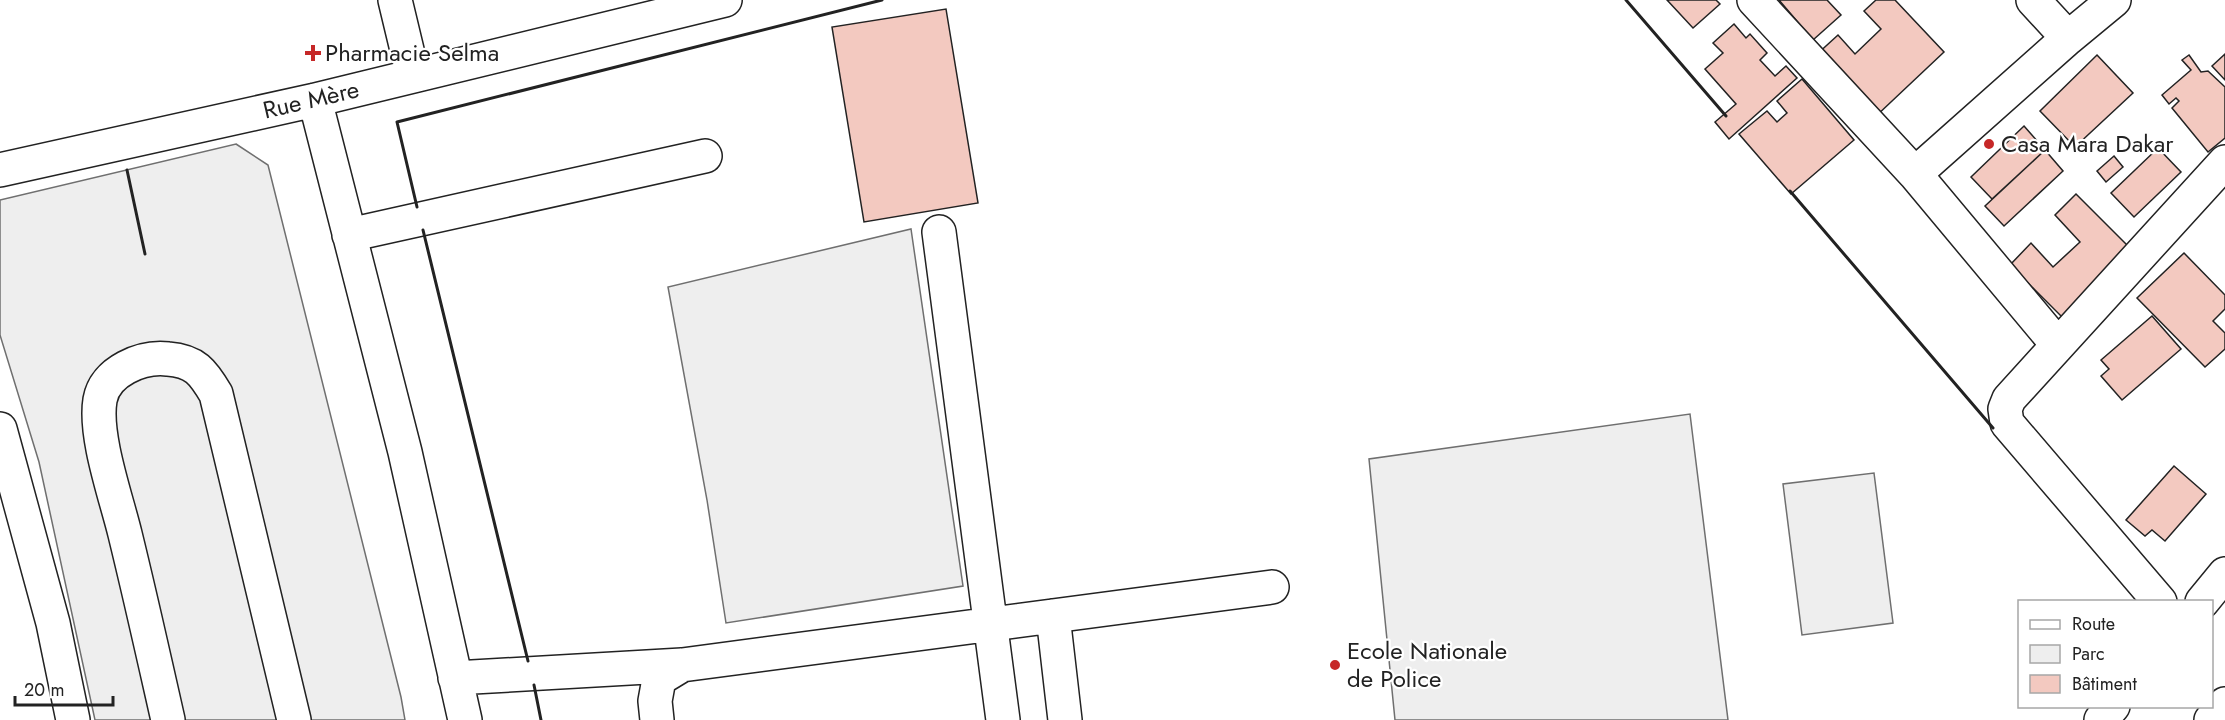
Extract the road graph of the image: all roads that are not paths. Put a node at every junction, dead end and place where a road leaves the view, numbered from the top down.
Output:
1 (395, 0) edge
2 (725, 0) edge
3 (1754, 0) edge
4 (2033, 0) edge
5 (2114, 0) edge
6 (2068, 38) junction
7 (413, 75) junction
8 (315, 100) junction
9 (705, 156) dead end
10 (2225, 162) edge
11 (0, 170) edge
12 (1915, 174) junction
13 (939, 232) dead end
14 (349, 235) junction
15 (2057, 344) junction
16 (0, 429) edge
17 (2225, 574) edge
18 (1272, 587) dead end
19 (2158, 600) edge
20 (2204, 600) edge
21 (1053, 616) junction
22 (991, 624) junction
23 (682, 665) junction
24 (455, 678) junction
25 (2225, 704) edge
26 (2111, 708) edge
27 (73, 720) edge
28 (168, 720) edge
29 (294, 720) edge
30 (465, 720) edge
31 (657, 720) edge
32 (1003, 720) edge
33 (1065, 720) edge
34 (2101, 720) edge
35 (2211, 720) edge

1 - 7 street
2 - 7 street, Rue Mère
3 - 12 street
4 - 6 street
5 - 6 street
6 - 12 street
7 - 8 street, Rue Mère
8 - 11 street, Rue Mère
8 - 14 street
9 - 14 street
10 - 15 street
12 - 15 street
13 - 22 street
14 - 24 street
15 - 19 street
16 - 27 street
17 - 20 street
18 - 21 street
21 - 22 street
21 - 33 street
22 - 23 street
22 - 32 street
23 - 24 street
23 - 31 street
24 - 30 street
25 - 35 street
26 - 34 street
28 - 29 street

